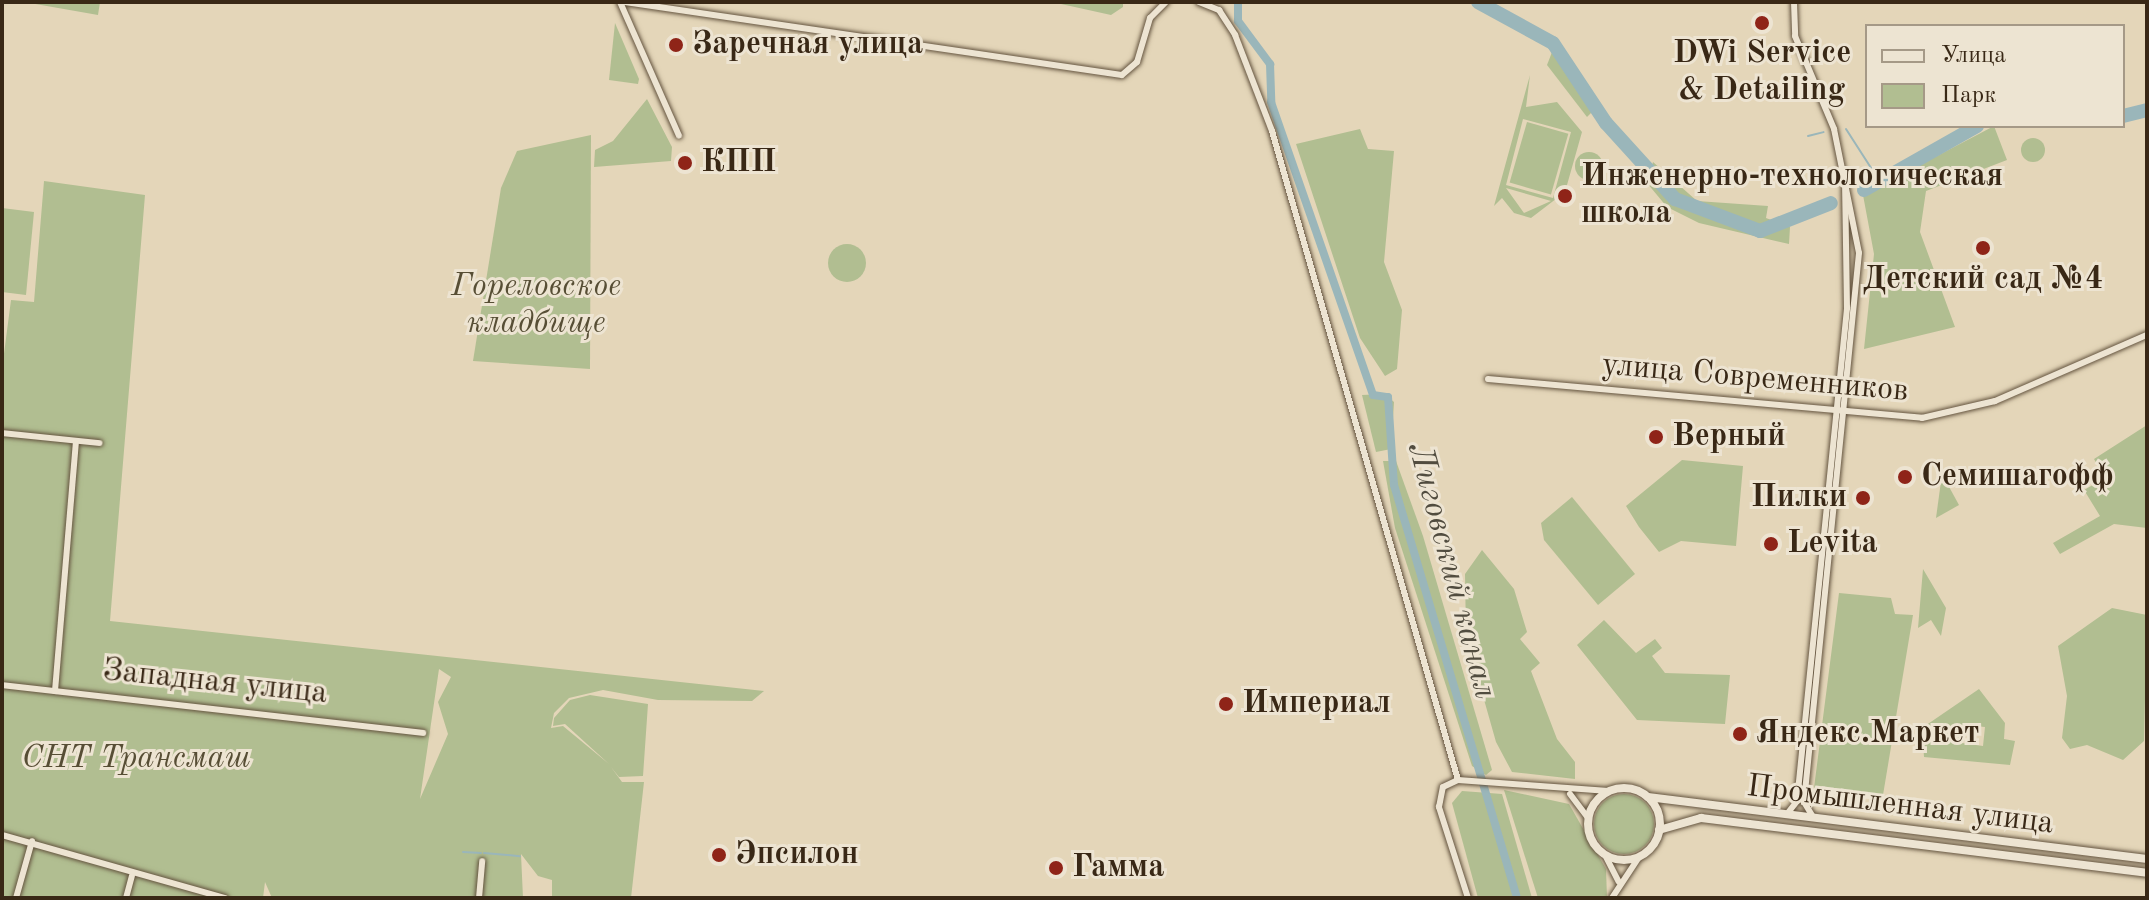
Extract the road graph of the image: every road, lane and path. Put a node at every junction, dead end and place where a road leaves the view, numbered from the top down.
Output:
1 (623, 2) edge
2 (1166, 2) edge
3 (1199, 2) edge
4 (1794, 2) edge
5 (679, 136) dead end
6 (1845, 182) junction
7 (2147, 335) edge
8 (1488, 379) dead end
9 (1835, 414) junction
10 (1844, 415) junction
11 (2, 433) edge
12 (76, 443) junction
13 (99, 443) dead end
14 (2, 685) edge
15 (55, 691) junction
16 (423, 733) dead end
17 (1458, 780) junction
18 (1609, 791) junction
19 (1570, 794) junction
20 (1648, 797) junction
21 (1780, 816) junction
22 (1588, 818) junction
23 (1818, 821) junction
24 (1659, 830) junction
25 (2, 835) edge
26 (32, 841) junction
27 (1605, 855) junction
28 (1639, 857) junction
29 (2147, 859) edge
30 (482, 861) dead end
31 (2147, 873) edge
32 (132, 876) junction
33 (1619, 882) junction
34 (16, 898) edge
35 (126, 898) edge
36 (225, 898) edge
37 (479, 898) edge
38 (1468, 898) edge
39 (1612, 898) edge

1 - 2 street
1 - 5 street
3 - 17 street
4 - 6 street
6 - 9 street
6 - 10 street
7 - 10 street, улица Современников
8 - 9 street, улица Современников
9 - 10 street, улица Современников
9 - 21 street
10 - 23 street
11 - 12 street
12 - 13 street
12 - 15 street
14 - 15 street, Западная улица
15 - 16 street, Западная улица
17 - 19 street
17 - 38 street
18 - 19 street
18 - 20 street
18 - 22 street
19 - 22 street
20 - 21 street, Промышленная улица
20 - 24 street
21 - 23 street, Промышленная улица
22 - 27 street
23 - 29 street, Промышленная улица
24 - 28 street
24 - 31 street, Промышленная улица
25 - 26 street
26 - 32 street
26 - 34 street
27 - 28 street
27 - 33 street
28 - 33 street
30 - 37 street
32 - 35 street
32 - 36 street
33 - 39 street

